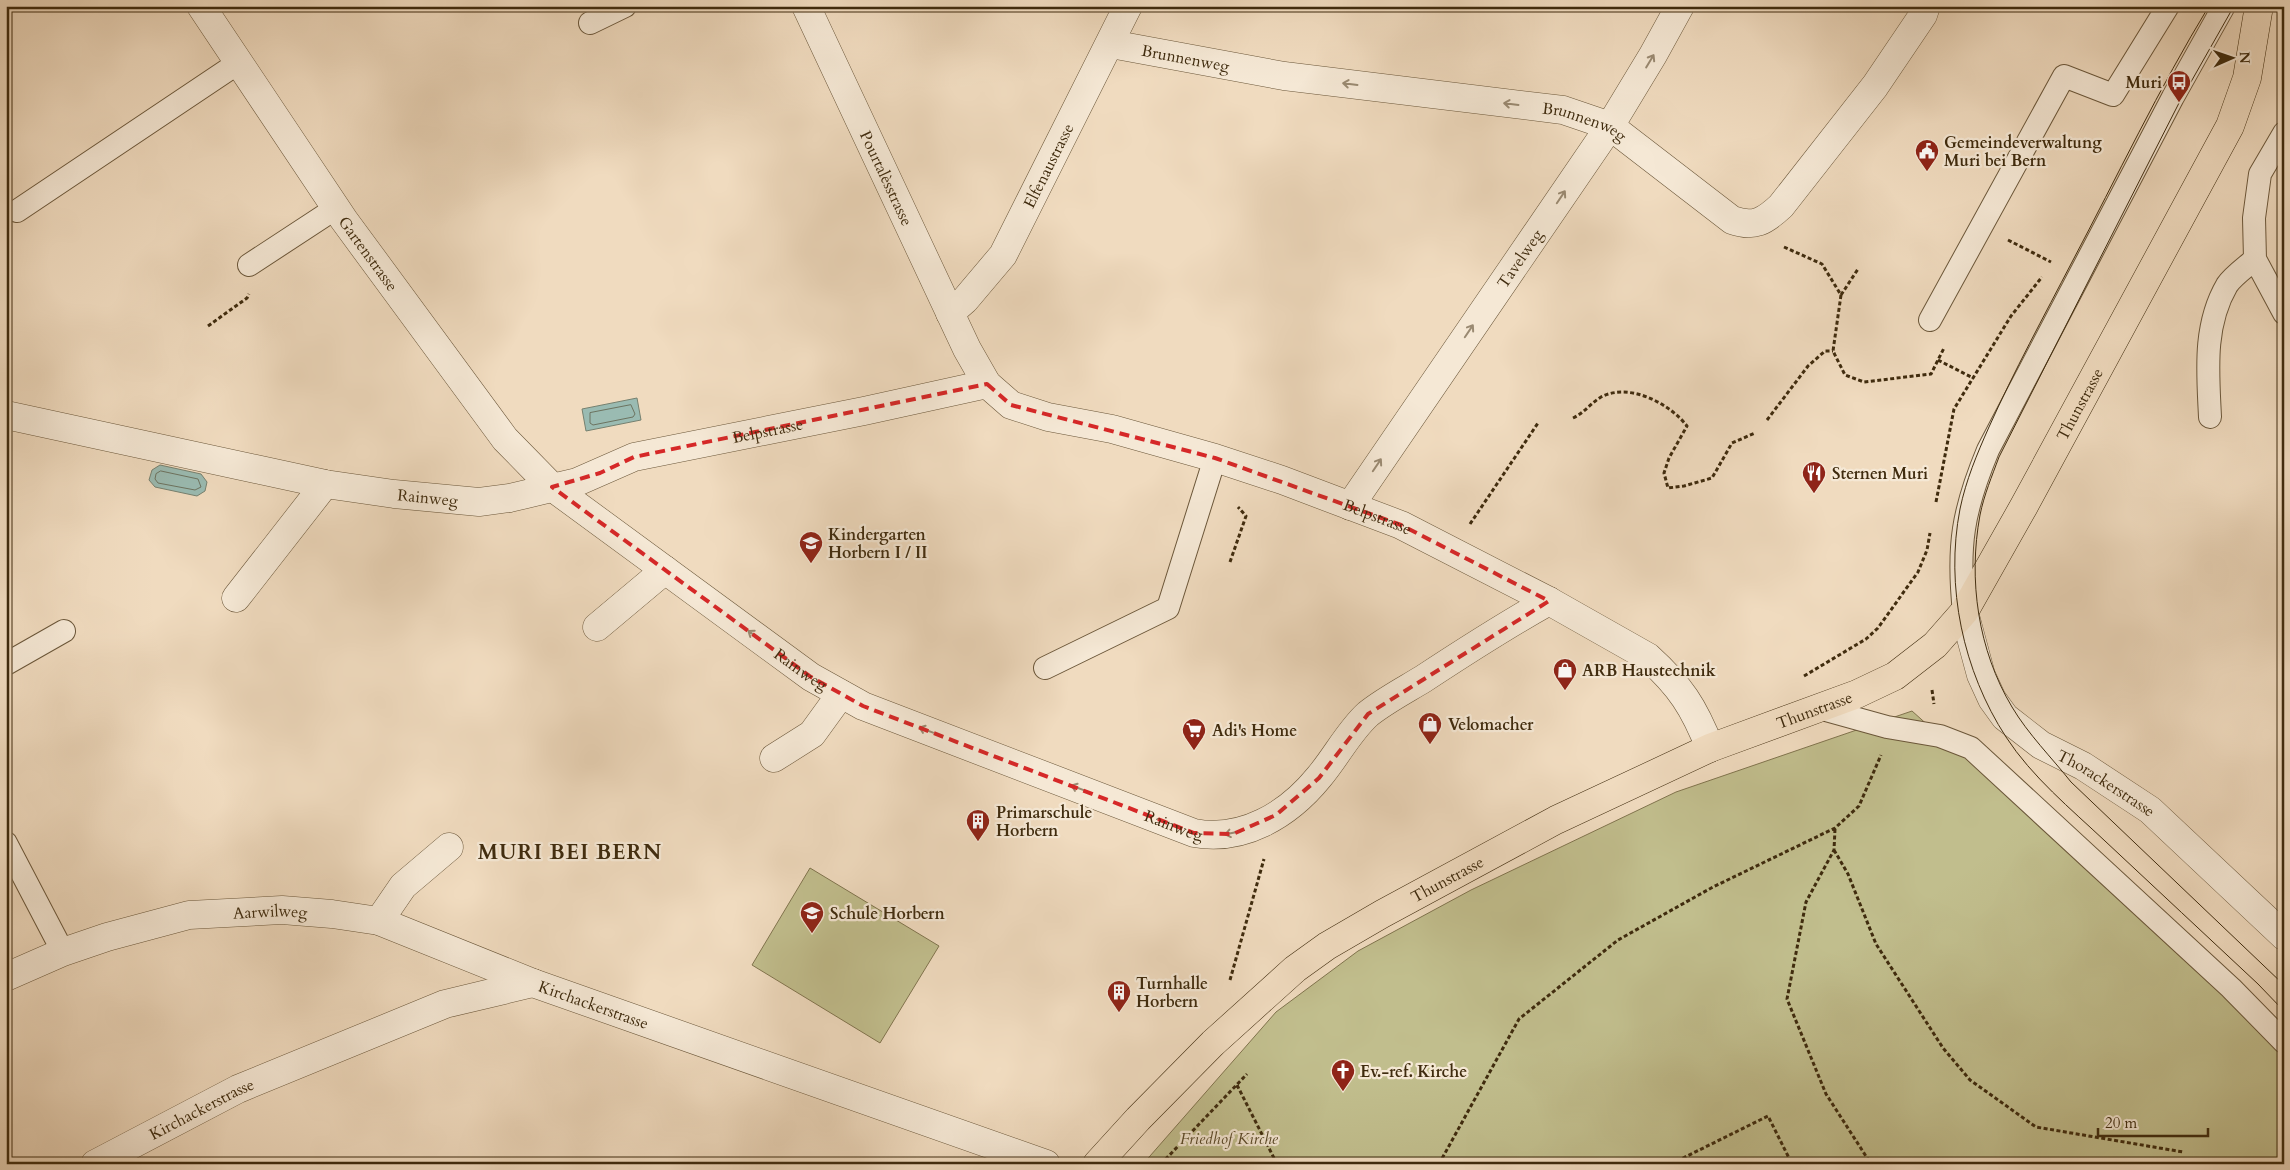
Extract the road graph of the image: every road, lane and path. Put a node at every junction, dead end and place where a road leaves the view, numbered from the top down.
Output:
1 (201, 6) edge
2 (625, 6) edge
3 (806, 6) edge
4 (1128, 6) edge
5 (1680, 6) edge
6 (1926, 6) edge
7 (2168, 6) edge
8 (2224, 6) edge
9 (2259, 6) edge
10 (590, 23) dead end
11 (1110, 44) junction
12 (238, 63) junction
13 (1610, 126) junction
14 (2284, 133) edge
15 (336, 208) junction
16 (17, 211) dead end
17 (1980, 226) junction
18 (1789, 249) dead end
19 (2255, 259) junction
20 (249, 265) dead end
21 (1858, 269) dead end
22 (2049, 269) dead end
23 (2044, 274) dead end
24 (1841, 295) junction
25 (950, 313) junction
26 (2284, 313) edge
27 (1930, 320) joint
28 (967, 349) joint
29 (1833, 351) junction
30 (1938, 360) junction
31 (1973, 378) junction
32 (987, 384) junction
33 (6, 415) edge
34 (2210, 417) dead end
35 (1573, 418) dead end
36 (1767, 420) dead end
37 (1538, 423) dead end
38 (1755, 432) dead end
39 (1215, 458) junction
40 (325, 484) junction
41 (552, 487) junction
42 (1350, 506) junction
43 (1238, 507) dead end
44 (1934, 511) dead end
45 (1931, 531) dead end
46 (1454, 550) junction
47 (1230, 562) dead end
48 (665, 570) junction
49 (236, 598) dead end
50 (1549, 601) junction
51 (1964, 612) junction
52 (597, 627) dead end
53 (64, 631) dead end
54 (1925, 654) junction
55 (6, 664) edge
56 (1044, 668) dead end
57 (1797, 682) dead end
58 (841, 694) junction
59 (1822, 709) junction
60 (1887, 727) junction
61 (1940, 736) junction
62 (1710, 748) junction
63 (774, 758) dead end
64 (1276, 815) junction
65 (1836, 828) junction
66 (6, 844) edge
67 (449, 847) dead end
68 (1834, 850) junction
69 (379, 921) junction
70 (2284, 936) edge
71 (63, 952) junction
72 (6, 977) edge
73 (533, 983) junction
74 (1229, 987) dead end
75 (2284, 1042) edge
76 (1247, 1074) dead end
77 (1237, 1084) junction
78 (2183, 1152) dead end
79 (95, 1164) edge
80 (1046, 1164) edge
81 (1097, 1164) edge
82 (1161, 1164) edge
83 (1277, 1164) edge
84 (1439, 1164) edge
85 (1671, 1164) edge
86 (1792, 1164) edge
87 (1871, 1164) edge

1 - 12 street, Gartenstrasse
2 - 10 lane
3 - 25 street, Pourtalèsstrasse
4 - 11 street, Elfenaustrasse
13 -> 5 street, Tavelweg
6 - 13 street, Brunnenweg
7 - 17 lane
8 - 51 lane
9 - 51 main road, Thunstrasse
13 -> 11 street, Brunnenweg
11 - 25 street, Elfenaustrasse
12 - 15 street, Gartenstrasse
12 - 16 lane
42 -> 13 street, Tavelweg
14 - 19 lane
15 - 20 lane
15 - 41 street, Gartenstrasse
17 - 22 path
17 - 27 lane
18 - 24 path
19 - 26 lane
19 - 34 lane
21 - 24 path
23 - 31 path
24 - 29 path
25 - 28 street, Pourtalèsstrasse
27 - 30 path
28 - 32 street, Belpstrasse
29 - 30 path
29 - 36 path
30 - 31 path
31 - 44 path
32 - 39 street, Belpstrasse
32 - 41 street, Belpstrasse
33 - 40 street, Rainweg
35 - 38 path
37 - 46 path
39 - 42 street, Belpstrasse
39 - 56 lane
40 - 41 street, Rainweg
40 - 49 street
41 - 48 street, Rainweg
42 - 46 street, Belpstrasse
43 - 47 path
45 - 57 path
46 - 50 street, Belpstrasse
48 - 52 street
58 -> 48 street, Rainweg
50 - 62 street, Belpstrasse
50 - 64 street, Rainweg
51 - 54 main road, Thunstrasse
51 - 70 street, Thorackerstrasse
53 - 55 lane
54 - 59 main road, Thunstrasse
54 - 61 path
58 - 63 street
64 -> 58 street, Rainweg
59 - 60 lane
59 - 62 main road, Thunstrasse
60 - 61 lane
60 - 65 path
61 - 75 lane
62 - 81 main road, Thunstrasse
64 - 74 path
65 - 68 path
65 - 84 path
66 - 71 lane
67 - 69 street
68 - 78 path
68 - 87 path
69 - 71 street, Aarwilweg
69 - 73 street, Aarwilweg
71 - 72 street, Aarwilweg
73 - 79 street, Kirchackerstrasse
73 - 80 street, Kirchackerstrasse
76 - 77 path
77 - 82 path
77 - 83 path
85 - 86 path

